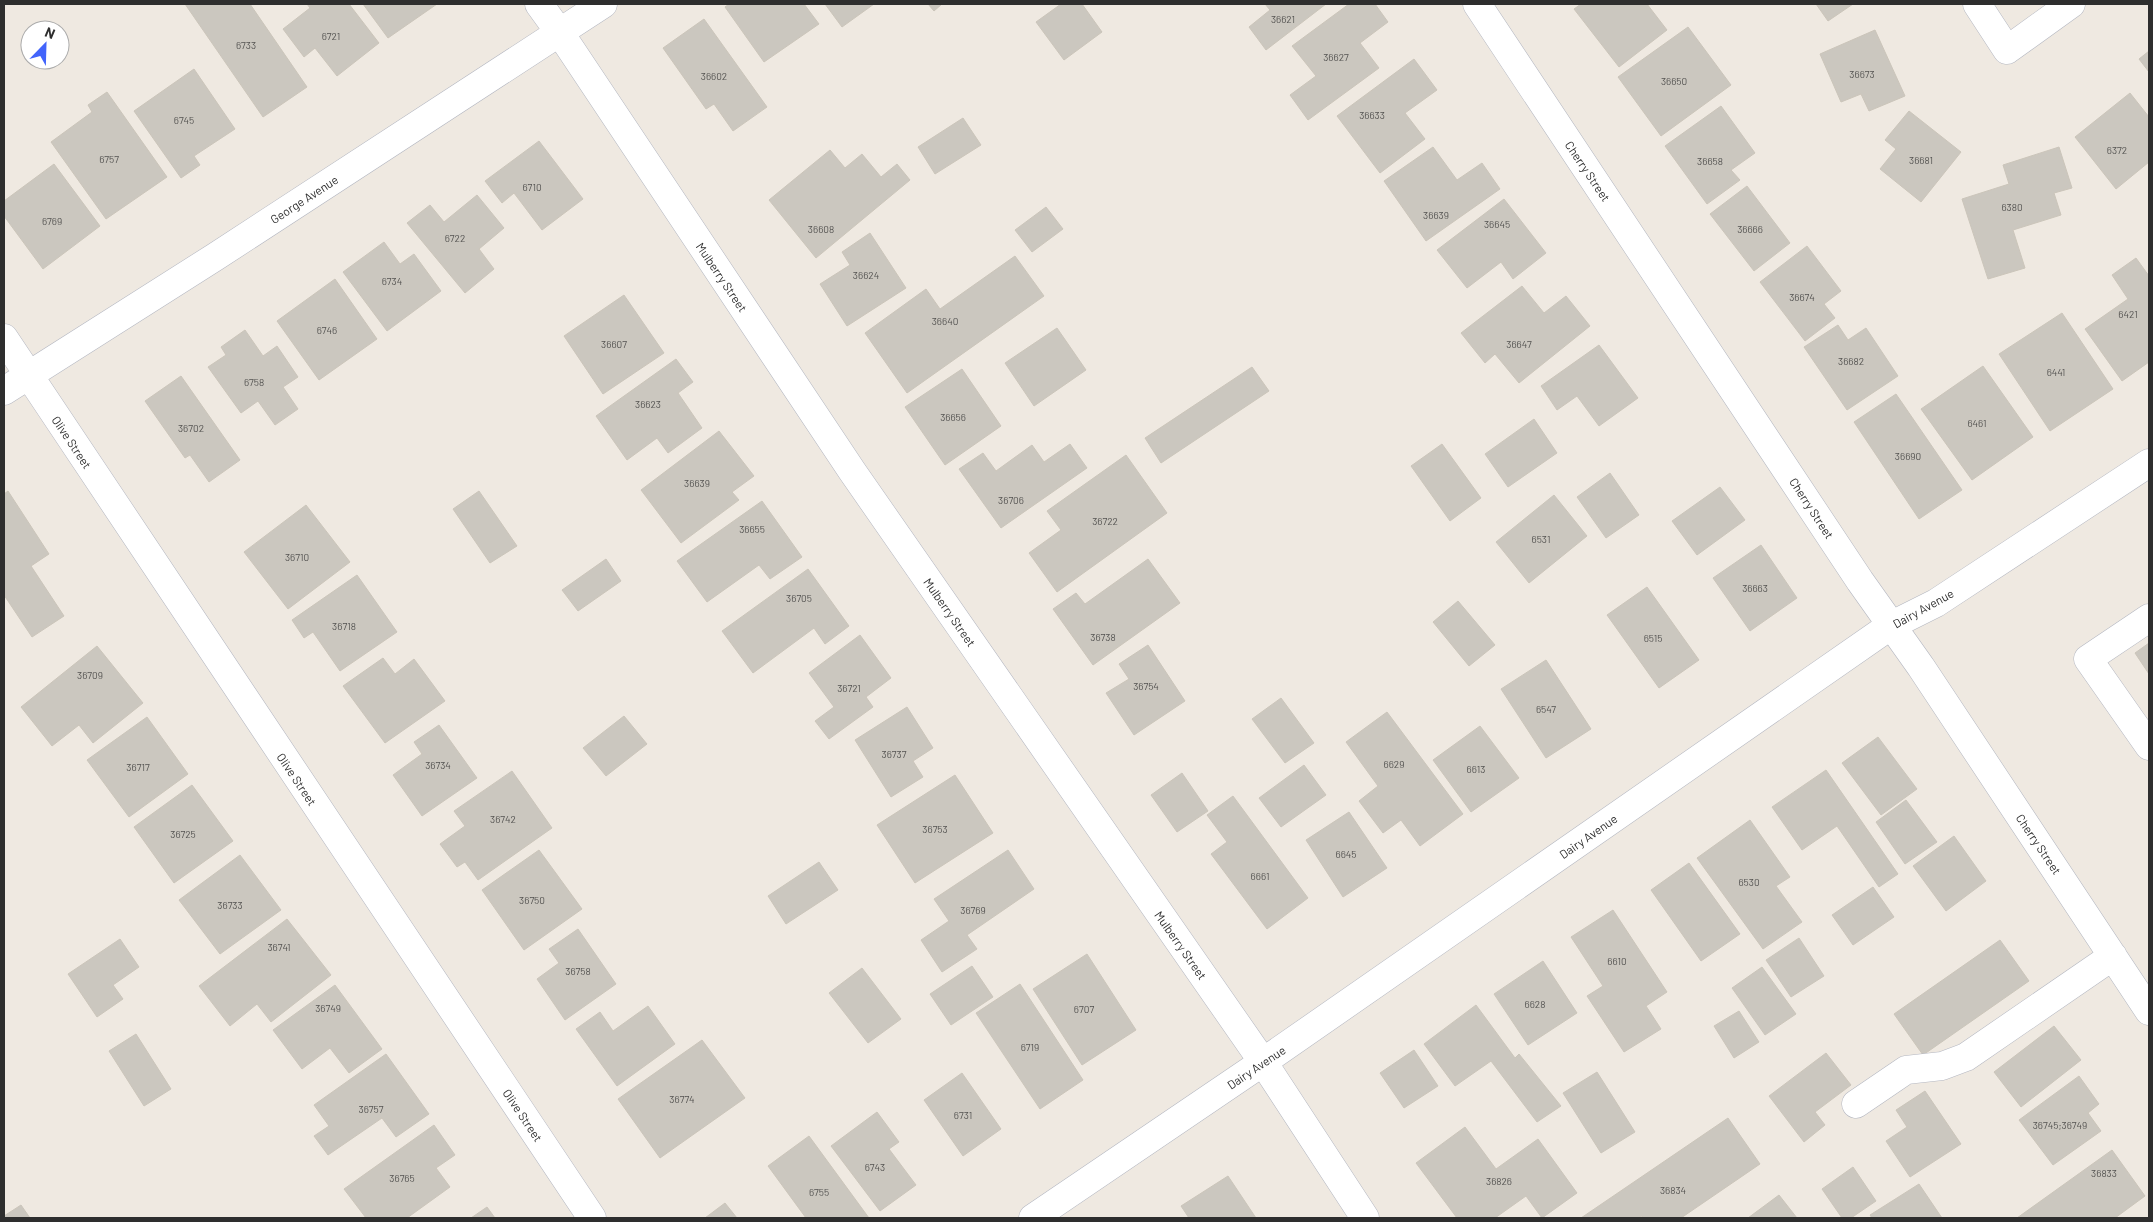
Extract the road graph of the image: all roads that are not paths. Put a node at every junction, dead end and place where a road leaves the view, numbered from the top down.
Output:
1 (539, 4) edge
2 (603, 4) edge
3 (1477, 4) edge
4 (1976, 4) edge
5 (2071, 4) edge
6 (560, 33) junction
7 (4, 338) edge
8 (28, 374) junction
9 (4, 391) edge
10 (2149, 462) edge
11 (2149, 618) edge
12 (1890, 626) junction
13 (2149, 746) edge
14 (2113, 956) junction
15 (2148, 1005) edge
16 (1263, 1062) junction
17 (1856, 1104) dead end
18 (592, 1218) edge
19 (1033, 1218) edge
20 (1365, 1218) edge

1 - 6 street, Mulberry Street
2 - 6 street, George Avenue
3 - 12 street, Cherry Street
4 - 5 street
6 - 8 street, George Avenue
6 - 16 street, Mulberry Street
7 - 8 street, Olive Street
8 - 9 street, George Avenue
8 - 18 street, Olive Street
10 - 12 street, Dairy Avenue
11 - 13 street
12 - 14 street, Cherry Street
12 - 16 street, Dairy Avenue
14 - 15 street, Cherry Street
14 - 17 street
16 - 19 street, Dairy Avenue
16 - 20 street, Mulberry Street

